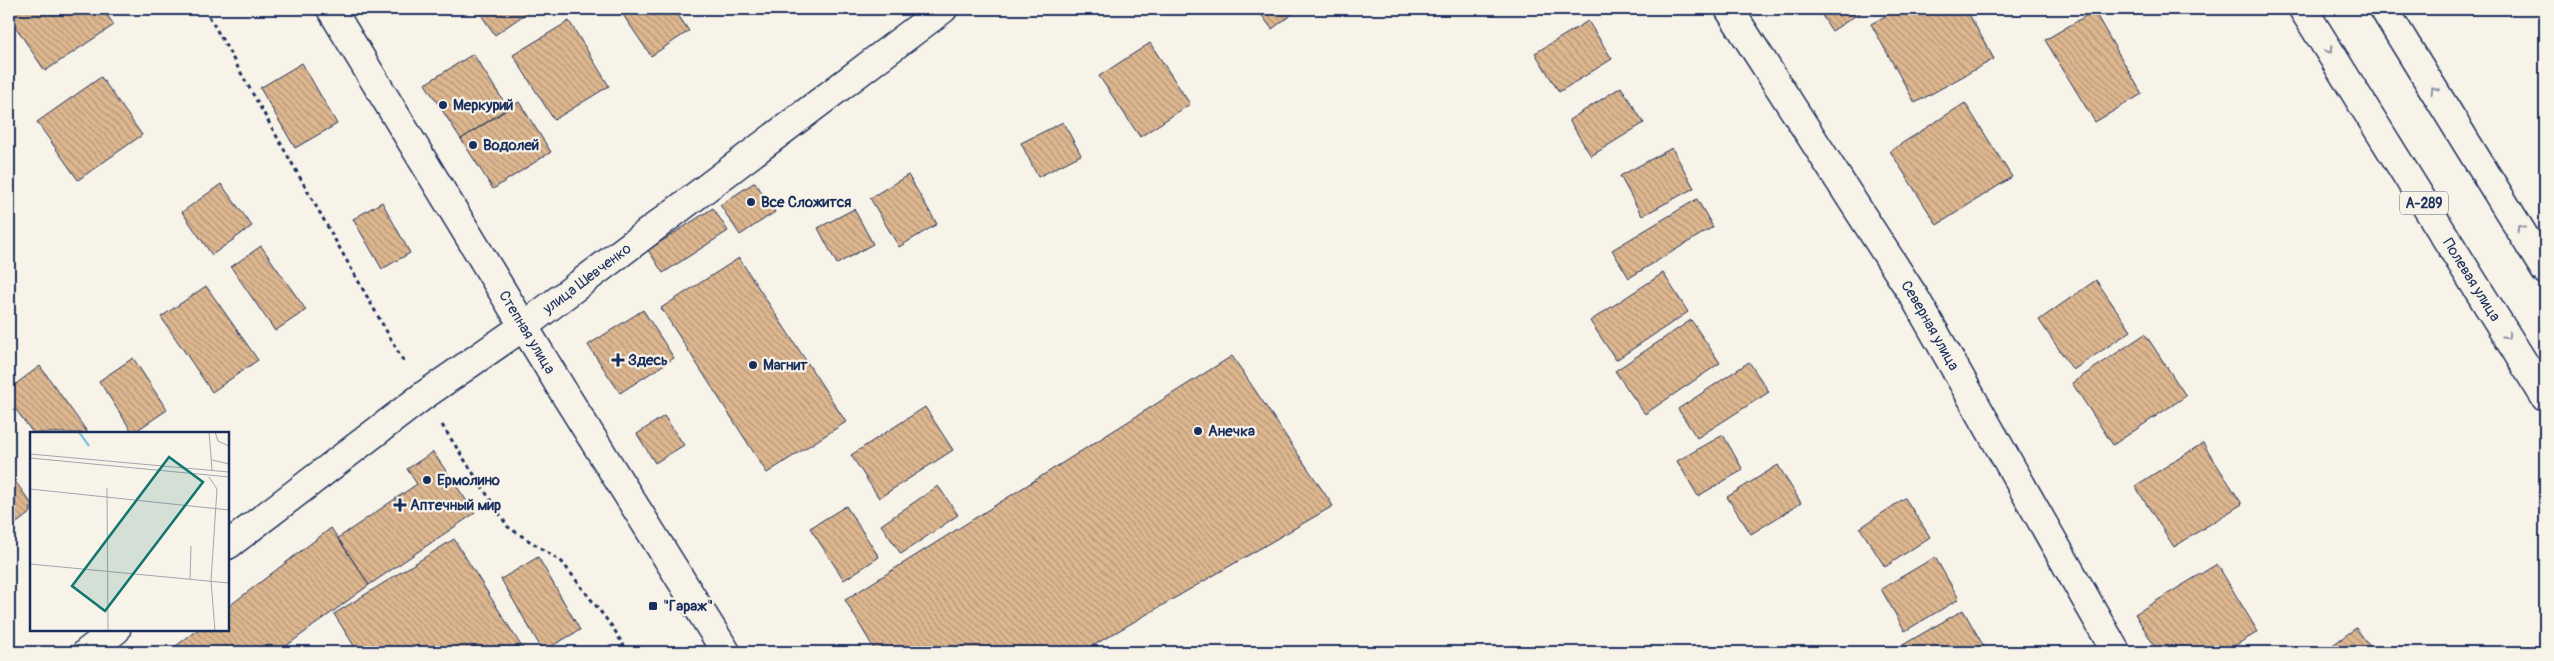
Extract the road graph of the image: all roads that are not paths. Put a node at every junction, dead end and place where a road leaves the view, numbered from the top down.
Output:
1 (331, 9) edge
2 (943, 9) edge
3 (1729, 9) edge
4 (2303, 9) edge
5 (2384, 9) edge
6 (2545, 270) edge
7 (524, 326) junction
8 (2545, 397) edge
9 (229, 544) edge
10 (115, 631) edge
11 (87, 652) edge
12 (726, 652) edge
13 (2116, 652) edge

1 - 7 main road, Степная улица
2 - 7 main road, улица Шевченко
3 - 13 main road, Северная улица
4 -> 8 main road, Полевая улица / А-289
6 -> 5 main road
7 - 9 main road, улица Шевченко
7 - 12 main road, Степная улица
10 - 11 main road

